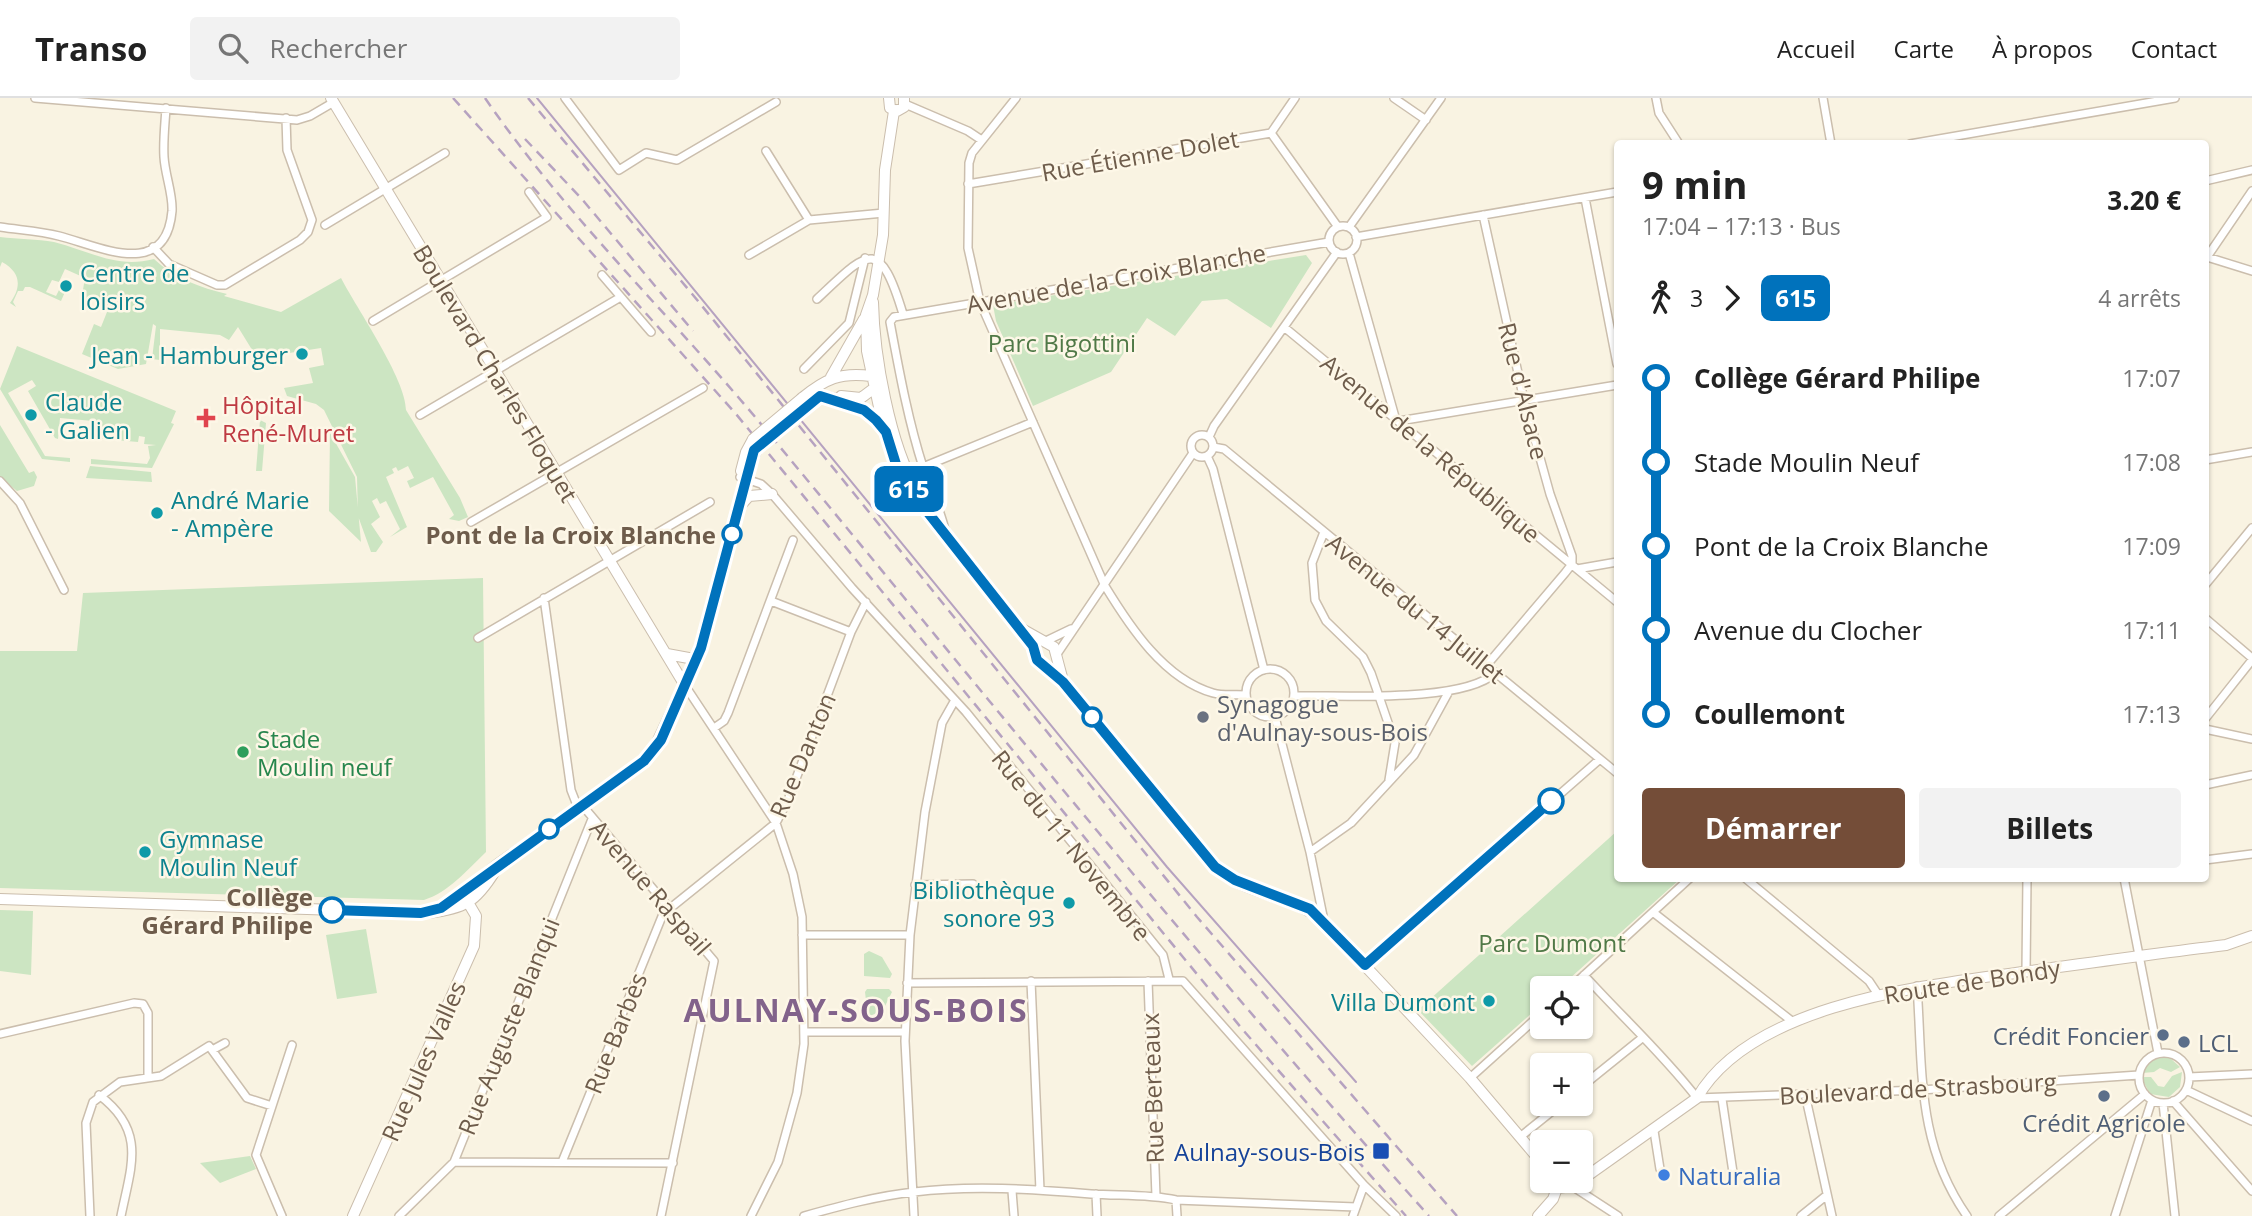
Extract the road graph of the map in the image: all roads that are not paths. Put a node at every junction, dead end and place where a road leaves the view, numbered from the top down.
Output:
1 (34, 98) edge
2 (565, 98) edge
3 (1016, 98) edge
4 (1295, 98) edge
5 (1394, 98) edge
6 (1441, 98) edge
7 (1656, 98) edge
8 (1822, 98) edge
9 (2175, 98) edge
10 (887, 99) edge
11 (904, 100) edge
12 (334, 103) edge
13 (776, 103) dead end
14 (166, 108) junction
15 (894, 111) junction
16 (286, 118) junction
17 (1426, 120) junction
18 (1976, 132) junction
19 (1272, 133) junction
20 (980, 139) junction
21 (1676, 140) edge
22 (1831, 140) edge
23 (1932, 140) edge
24 (1978, 140) edge
25 (766, 151) dead end
26 (445, 153) dead end
27 (2252, 170) edge
28 (2209, 180) edge
29 (968, 184) junction
30 (385, 189) junction
31 (2252, 191) edge
32 (529, 192) dead end
33 (1614, 193) edge
34 (1585, 198) junction
35 (884, 213) junction
36 (1483, 215) junction
37 (809, 220) junction
38 (326, 225) dead end
39 (1338, 227) junction
40 (0, 228) edge
41 (1349, 228) junction
42 (1356, 237) junction
43 (1329, 242) junction
44 (153, 247) junction
45 (1337, 252) junction
46 (1349, 253) junction
47 (2209, 254) edge
48 (749, 255) dead end
49 (865, 258) junction
50 (2209, 259) edge
51 (879, 261) junction
52 (2252, 271) edge
53 (602, 275) dead end
54 (440, 280) junction
55 (873, 295) junction
56 (619, 298) junction
57 (817, 299) dead end
58 (980, 302) junction
59 (903, 314) junction
60 (866, 315) junction
61 (373, 321) dead end
62 (1284, 327) junction
63 (651, 332) dead end
64 (1614, 348) edge
65 (804, 369) dead end
66 (496, 371) junction
67 (831, 377) junction
68 (876, 381) junction
69 (1614, 385) edge
70 (703, 388) dead end
71 (820, 396) junction
72 (1524, 400) junction
73 (805, 401) junction
74 (420, 415) dead end
75 (1397, 420) junction
76 (1033, 422) junction
77 (886, 432) junction
78 (1209, 437) junction
79 (1213, 447) junction
80 (2252, 452) edge
81 (1193, 453) junction
82 (1207, 456) junction
83 (2209, 459) edge
84 (923, 467) junction
85 (555, 471) junction
86 (743, 478) junction
87 (0, 481) edge
88 (772, 494) junction
89 (710, 502) dead end
90 (740, 505) junction
91 (471, 522) dead end
92 (2252, 528) edge
93 (1324, 532) junction
94 (944, 533) junction
95 (793, 540) dead end
96 (609, 562) junction
97 (1614, 562) edge
98 (1575, 567) junction
99 (2209, 580) edge
100 (1105, 586) junction
101 (65, 590) dead end
102 (544, 598) junction
103 (1614, 600) edge
104 (771, 601) junction
105 (866, 602) junction
106 (2209, 621) edge
107 (1015, 623) junction
108 (1072, 629) junction
109 (851, 632) junction
110 (478, 639) dead end
111 (1044, 640) junction
112 (1033, 646) junction
113 (667, 654) junction
114 (695, 655) junction
115 (2252, 659) edge
116 (1054, 660) junction
117 (1486, 666) junction
118 (1264, 670) junction
119 (1495, 673) junction
120 (684, 684) junction
121 (1448, 693) junction
122 (1376, 694) junction
123 (1246, 695) junction
124 (1294, 696) junction
125 (955, 700) junction
126 (2209, 714) edge
127 (1275, 717) junction
128 (713, 729) junction
129 (2209, 730) edge
130 (2252, 739) edge
131 (1600, 759) junction
132 (1614, 771) edge
133 (2252, 775) edge
134 (1389, 780) junction
135 (2209, 784) edge
136 (580, 807) junction
137 (592, 819) junction
138 (776, 822) junction
139 (1310, 852) junction
140 (2252, 854) edge
141 (2209, 859) edge
142 (498, 864) junction
143 (1686, 882) edge
144 (1750, 882) edge
145 (2027, 882) edge
146 (2125, 882) edge
147 (973, 884) dead end
148 (915, 885) junction
149 (461, 893) junction
150 (0, 899) edge
151 (469, 903) junction
152 (672, 909) junction
153 (428, 913) junction
154 (1654, 913) junction
155 (1324, 922) junction
156 (802, 935) junction
157 (910, 935) junction
158 (2252, 936) edge
159 (2138, 956) junction
160 (1365, 965) junction
161 (2026, 971) junction
162 (1584, 975) joint
163 (1169, 979) junction
164 (1031, 981) junction
165 (1148, 981) junction
166 (907, 983) junction
167 (1917, 986) junction
168 (1879, 996) junction
169 (1793, 1022) junction
170 (1530, 1024) edge
171 (804, 1032) junction
172 (905, 1032) junction
173 (0, 1034) edge
174 (1642, 1038) junction
175 (225, 1043) dead end
176 (292, 1045) dead end
177 (214, 1049) junction
178 (2158, 1053) junction
179 (2252, 1074) edge
180 (2138, 1075) junction
181 (2189, 1077) junction
182 (148, 1078) junction
183 (1470, 1078) junction
184 (1593, 1078) edge
185 (1921, 1090) junction
186 (2186, 1090) junction
187 (1805, 1094) junction
188 (2145, 1094) junction
189 (99, 1095) junction
190 (1697, 1098) junction
191 (1722, 1099) junction
192 (2152, 1100) junction
193 (2173, 1101) junction
194 (2163, 1103) junction
195 (272, 1106) junction
196 (1546, 1116) edge
197 (2252, 1121) edge
198 (1654, 1131) junction
199 (1520, 1137) junction
200 (1530, 1149) edge
201 (454, 1162) junction
202 (562, 1162) junction
203 (673, 1163) junction
204 (1660, 1169) dead end
205 (1593, 1172) edge
206 (1734, 1179) dead end
207 (1364, 1185) junction
208 (1040, 1190) junction
209 (1012, 1191) junction
210 (2252, 1191) edge
211 (911, 1192) junction
212 (1551, 1193) edge
213 (1589, 1193) edge
214 (1096, 1194) junction
215 (1827, 1195) junction
216 (1156, 1196) junction
217 (1176, 1200) junction
218 (1356, 1207) junction
219 (90, 1216) edge
220 (121, 1216) edge
221 (282, 1216) edge
222 (353, 1216) edge
223 (399, 1216) edge
224 (661, 1216) edge
225 (751, 1216) edge
226 (804, 1216) edge
227 (914, 1216) edge
228 (1014, 1216) edge
229 (1097, 1216) edge
230 (1177, 1216) edge
231 (1353, 1216) edge
232 (1396, 1216) edge
233 (1538, 1216) edge
234 (1618, 1216) edge
235 (1801, 1216) edge
236 (1832, 1216) edge
237 (1967, 1216) edge
238 (2000, 1216) edge
239 (2115, 1216) edge
240 (2175, 1216) edge

1 - 14 street
2 - 13 street
3 - 20 street
4 - 19 street, Rue Étienne Dolet
5 - 17 street
6 - 17 street
7 - 21 street
8 - 22 street
9 - 18 street
10 - 15 street
11 - 15 street
11 - 20 street
12 - 16 street
12 - 30 street, Boulevard Charles Floquet
14 - 16 street
14 - 44 street
15 - 35 street
16 - 44 street
17 - 41 street
18 - 23 street
18 - 24 street
19 - 29 street, Rue Étienne Dolet
19 - 39 street
20 - 29 street
25 - 37 street
26 - 30 street
27 - 28 street
29 - 58 street
30 - 38 street
30 - 54 street, Boulevard Charles Floquet
31 - 47 street
32 - 54 street
33 - 34 street
34 - 36 street
34 - 64 street
35 - 37 street
35 - 51 street
36 - 42 street
36 - 72 street, Rue d'Alsace
37 - 48 street
39 - 41 street
39 - 43 street
40 - 44 street
41 - 42 street
42 - 46 street
43 - 45 street
43 - 58 street, Avenue de la Croix Blanche
45 - 46 street
45 - 62 street
46 - 75 street
49 - 51 street
49 - 57 street
49 - 65 street
50 - 52 street
51 - 55 street
51 - 59 street
53 - 56 street
54 - 61 street
54 - 66 street, Boulevard Charles Floquet
55 - 60 street
55 - 68 street
56 - 63 street
56 - 66 street
58 - 59 street, Avenue de la Croix Blanche
58 - 76 street
59 - 84 street
60 - 67 street
60 - 68 street
62 - 75 street, Avenue de la République
62 - 78 street
66 - 74 street
66 - 85 street, Boulevard Charles Floquet
67 - 68 street
67 - 73 street
68 - 71 street
68 - 77 street
68 - 94 street
69 - 72 street
70 - 85 street
71 - 73 street
71 - 77 street
72 - 75 street
72 - 98 street, Rue d'Alsace
73 - 86 street, bridge
75 - 98 street, Avenue de la République
76 - 84 street
76 - 100 street
77 - 94 street
78 - 79 street
78 - 81 street
79 - 82 street
79 - 93 street, Avenue du 14 Juillet
80 - 83 street
81 - 82 street
81 - 100 street
82 - 118 street
84 - 94 street
85 - 91 street
85 - 96 street, Boulevard Charles Floquet
86 - 88 street, Rue du 11 Novembre
86 - 90 street
86 - 114 street
87 - 101 street
88 - 90 street
88 - 105 street, Rue du 11 Novembre
89 - 96 street
90 - 114 street
92 - 99 street
93 - 117 street, Avenue du 14 Juillet
93 - 122 street
94 - 107 street
95 - 104 street
96 - 102 street
96 - 113 street, Boulevard Charles Floquet
97 - 98 street
98 - 103 street, Avenue de la République
98 - 117 street
100 - 108 street
100 - 123 street
102 - 110 street
102 - 136 street
104 - 109 street
104 - 128 street
105 - 109 street, Rue Danton
105 - 125 street, Rue du 11 Novembre
106 - 115 street
107 - 111 street
107 - 112 street
108 - 111 street
108 - 116 street
109 - 138 street, Rue Danton
111 - 112 street
111 - 116 street
112 - 116 street
113 - 114 street
113 - 120 street, Boulevard Charles Floquet
114 - 120 street
115 - 126 street
116 - 155 street
117 - 119 street, Avenue du 14 Juillet
118 - 123 street
118 - 124 street
119 - 121 street
119 - 131 street, Avenue du 14 Juillet
120 - 128 street, Boulevard Charles Floquet
120 - 136 street
121 - 122 street
121 - 134 street
122 - 124 street
122 - 134 street
123 - 127 street
124 - 127 street
125 - 148 street
125 - 163 street, Rue du 11 Novembre
127 - 139 street
128 - 138 street, Boulevard Charles Floquet
129 - 130 street
131 - 132 street, Avenue du 14 Juillet
131 - 160 street
133 - 135 street
134 - 139 street
136 - 137 street, Avenue Raspail
136 - 142 street
137 - 152 street, Avenue Raspail
137 - 201 street, Rue Auguste Blanqui
138 - 152 street, Rue Danton
138 - 156 street, Boulevard Charles Floquet
139 - 155 street
140 - 141 street
142 - 149 street
142 - 151 street
143 - 154 street
144 - 168 street
145 - 161 street
146 - 159 street
147 - 148 street
148 - 157 street
149 - 151 street
149 - 153 street
150 - 153 street
151 - 153 street
151 - 222 street, Rue Jules Valles
152 - 202 street, Rue Barbès
152 - 203 street, Avenue Raspail
154 - 162 street
154 - 169 street
155 - 160 street
156 - 157 street
156 - 171 street, Boulevard Charles Floquet
157 - 166 street
158 - 159 street, Route de Bondy
159 - 161 street, Route de Bondy
159 - 178 street
160 - 183 street
161 - 167 street, Route de Bondy
162 - 174 street
163 - 165 street
163 - 207 street
164 - 165 street
164 - 166 street
164 - 208 street
165 - 216 street, Rue Berteaux
166 - 172 street
167 - 168 street, Route de Bondy
167 - 185 street
168 - 169 street, Route de Bondy
169 - 190 street, Route de Bondy
170 - 183 street
171 - 172 street
171 - 225 street, Boulevard Charles Floquet
172 - 211 street
173 - 182 street
174 - 184 street
174 - 190 street
175 - 177 street
176 - 195 street
177 - 182 street
177 - 195 street
178 - 180 street
178 - 181 street
179 - 181 street
180 - 185 street, Boulevard de Strasbourg
180 - 188 street
181 - 186 street
182 - 189 street
183 - 199 street
185 - 187 street, Boulevard de Strasbourg
185 - 237 street
186 - 193 street
186 - 197 street
187 - 191 street, Boulevard de Strasbourg
187 - 215 street
188 - 192 street
188 - 238 street
189 - 219 street
189 - 220 street
190 - 191 street, Boulevard de Strasbourg
190 - 198 street, Route de Bondy
191 - 206 street
192 - 194 street
192 - 239 street
193 - 194 street
193 - 210 street
194 - 240 street
195 - 221 street
196 - 199 street
198 - 204 street
198 - 205 street, Route de Bondy
199 - 200 street
201 - 202 street
201 - 223 street, Rue Auguste Blanqui
202 - 203 street
203 - 224 street, Avenue Raspail
207 - 218 street
207 - 232 street
208 - 209 street
208 - 214 street
209 - 211 street
209 - 228 street
211 - 226 street
211 - 227 street
212 - 233 street, Route de Bondy
213 - 234 street
214 - 216 street
214 - 229 street
215 - 235 street
215 - 236 street
216 - 217 street
217 - 218 street
217 - 230 street
218 - 231 street

